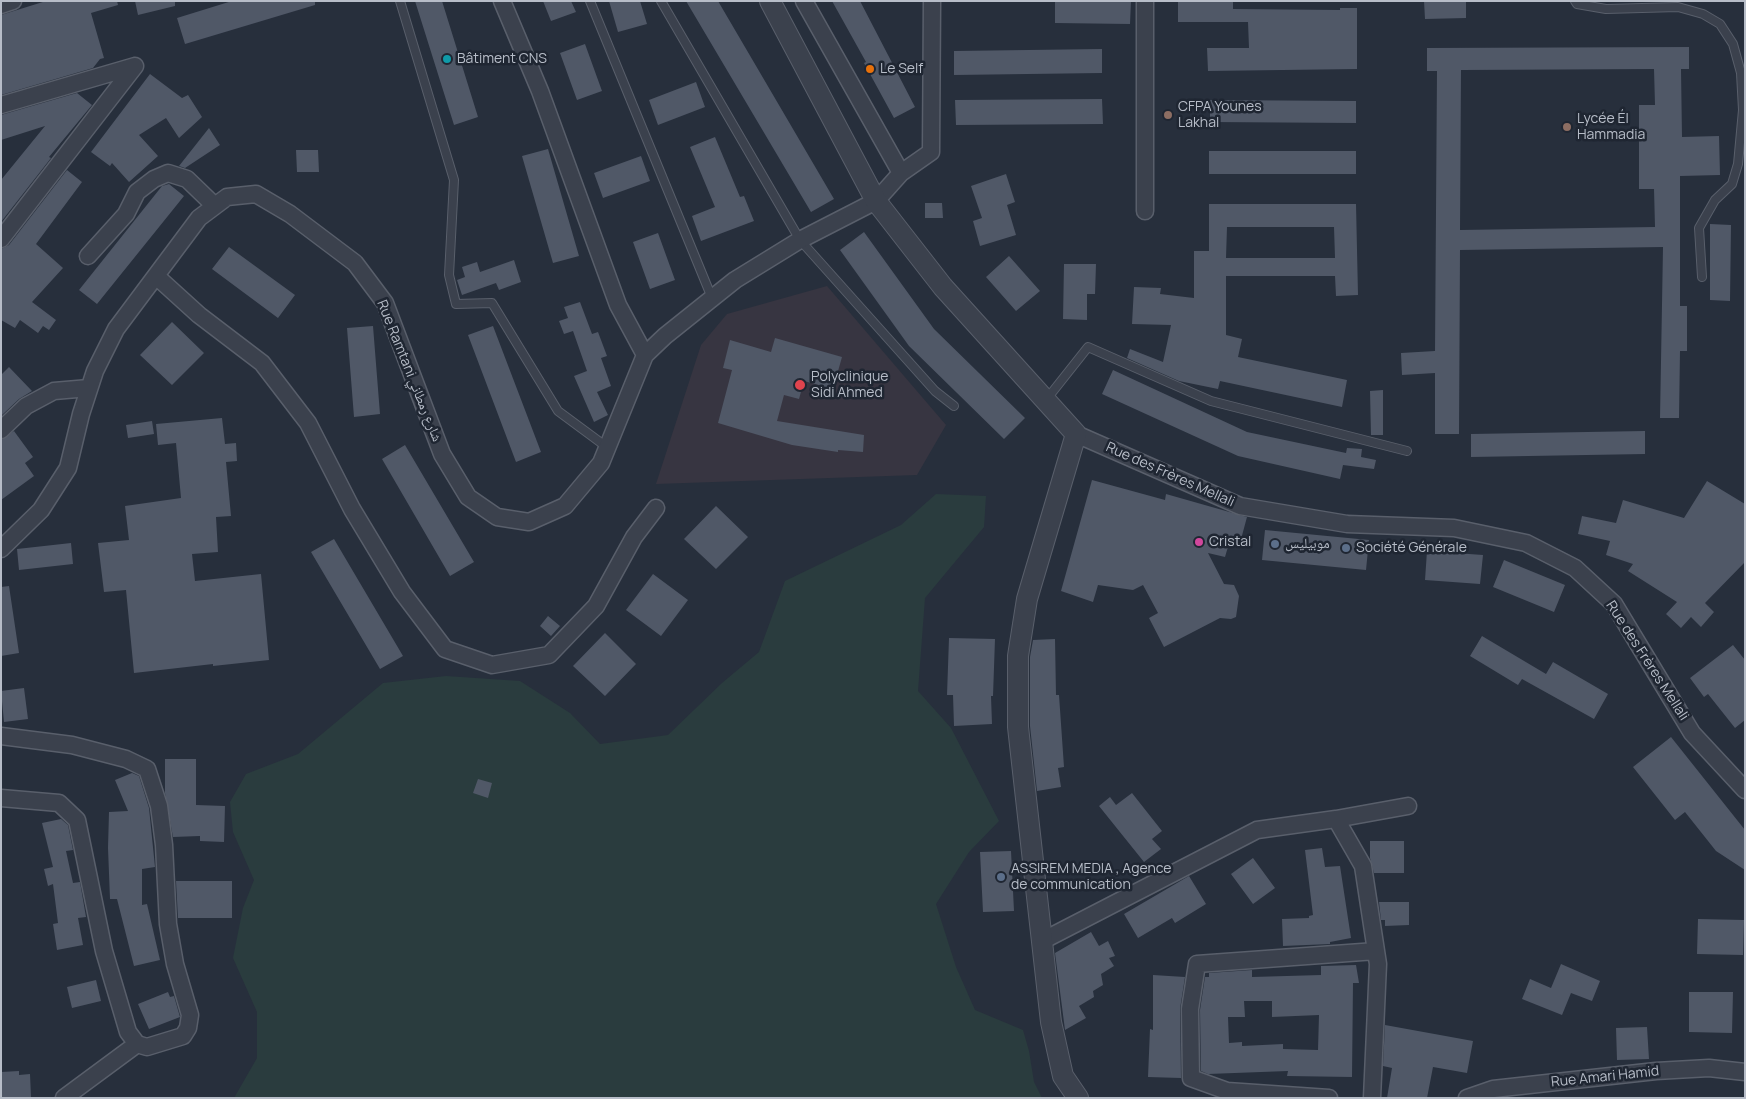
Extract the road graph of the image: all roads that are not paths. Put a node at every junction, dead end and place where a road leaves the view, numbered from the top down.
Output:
1 (13, 1) edge
2 (400, 1) edge
3 (502, 1) edge
4 (590, 1) edge
5 (661, 1) edge
6 (770, 1) edge
7 (804, 1) edge
8 (932, 1) edge
9 (1145, 1) edge
10 (1575, 1) edge
11 (1, 5) edge
12 (1, 105) edge
13 (901, 173) junction
14 (876, 201) junction
15 (215, 206) junction
16 (1145, 211) dead end
17 (1, 239) edge
18 (800, 240) junction
19 (88, 256) dead end
20 (156, 276) junction
21 (1702, 277) dead end
22 (712, 298) junction
23 (645, 355) junction
24 (89, 388) junction
25 (1046, 400) junction
26 (954, 406) dead end
27 (1, 430) edge
28 (1076, 434) junction
29 (608, 448) junction
30 (1407, 451) dead end
31 (656, 508) dead end
32 (1, 549) edge
33 (1, 736) edge
34 (1745, 790) edge
35 (1, 798) edge
36 (1408, 806) dead end
37 (1336, 819) junction
38 (1042, 942) junction
39 (1376, 950) junction
40 (138, 1044) junction
41 (1745, 1072) edge
42 (64, 1098) edge
43 (1078, 1098) edge
44 (1329, 1098) edge
45 (1372, 1098) edge
46 (1467, 1098) edge

1 - 11 street
2 - 29 lane
3 - 23 street
4 - 22 lane
5 - 18 lane
6 - 14 street
7 - 13 street
8 - 13 street
9 - 16 street
10 - 21 lane
12 - 17 street
13 - 14 street
14 - 18 street, Rue Ramtani شارع رمطاني
14 - 25 street
15 - 19 street
15 - 20 street, Rue Ramtani شارع رمطاني
15 - 29 street, Rue Ramtani شارع رمطاني
18 - 22 street, Rue Ramtani شارع رمطاني
18 - 26 lane
20 - 24 street, Rue Ramtani شارع رمطاني
20 - 31 street
22 - 23 street, Rue Ramtani شارع رمطاني
23 - 29 street, Rue Ramtani شارع رمطاني
24 - 27 street
24 - 32 street, Rue Ramtani شارع رمطاني
25 - 28 street
25 - 30 lane
28 - 34 street, Rue des Frères Mellali
28 - 38 street
33 - 40 street
35 - 40 street
36 - 37 street
37 - 38 street
37 - 39 street
38 - 43 street
39 - 44 street
39 - 45 street
40 - 42 street
41 - 46 street, Rue Amari Hamid

